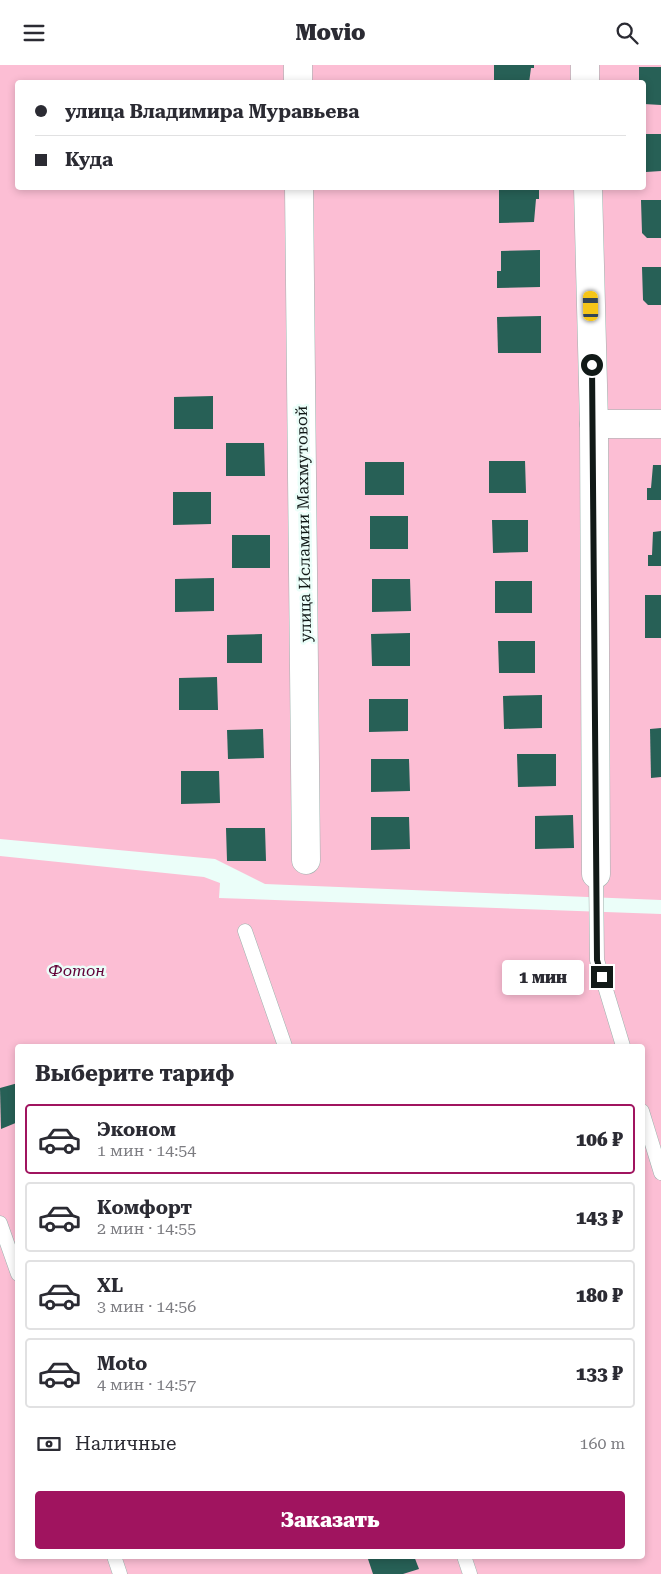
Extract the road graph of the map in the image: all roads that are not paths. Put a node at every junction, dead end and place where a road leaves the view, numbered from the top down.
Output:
1 (298, 65) edge
2 (585, 65) edge
3 (298, 80) edge
4 (585, 80) edge
5 (299, 190) edge
6 (588, 190) edge
7 (594, 424) junction
8 (661, 424) edge
9 (306, 860) dead end
10 (596, 875) joint
11 (245, 931) dead end
12 (284, 1044) edge
13 (622, 1044) edge
14 (645, 1121) edge
15 (661, 1173) edge
16 (0, 1223) edge
17 (15, 1266) edge
18 (115, 1559) edge
19 (465, 1559) edge
20 (120, 1574) edge
21 (470, 1574) edge

1 - 3 street
2 - 4 street
5 - 9 street, улица Исламии Махмутовой
6 - 7 street
7 - 8 street
7 - 10 street
10 - 13 lane
11 - 12 lane
14 - 15 lane
16 - 17 lane
18 - 20 lane
19 - 21 lane

